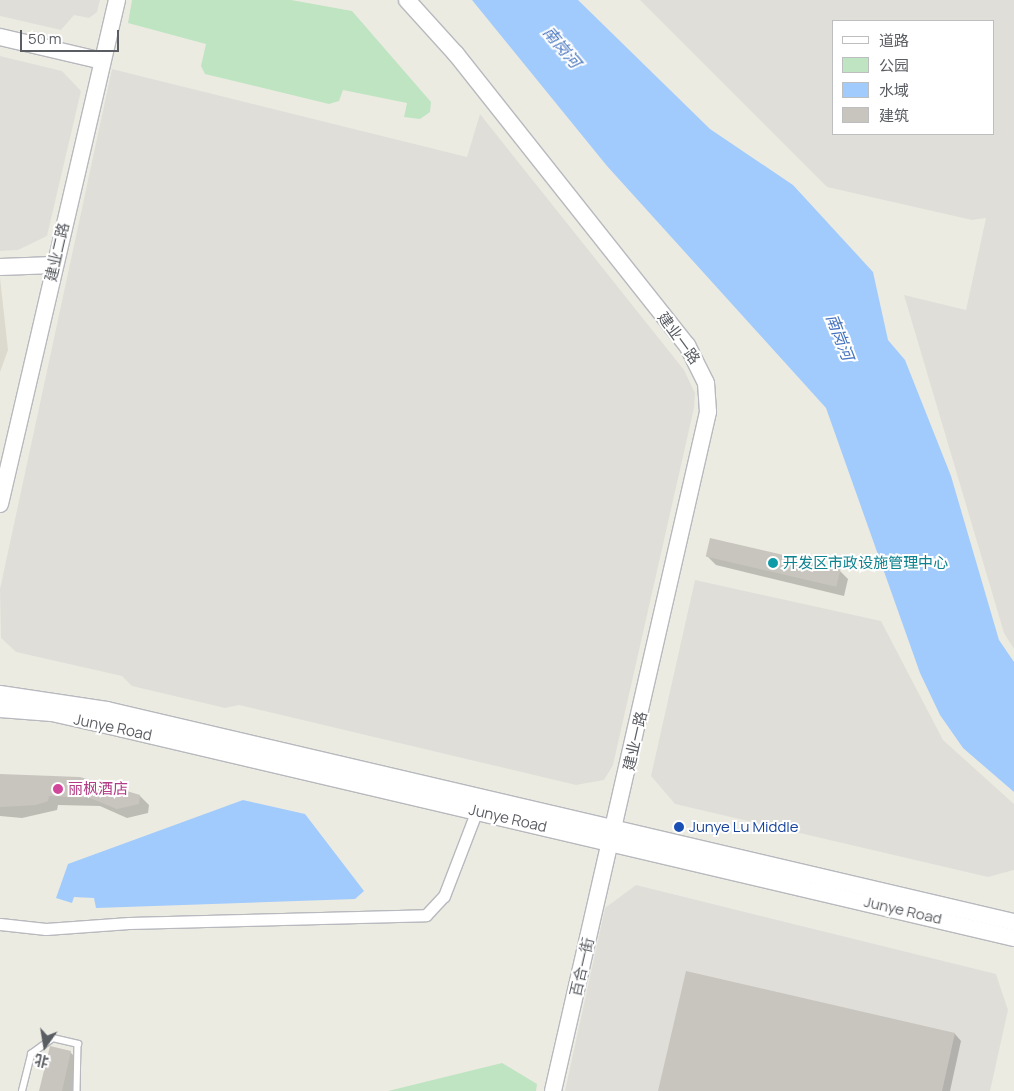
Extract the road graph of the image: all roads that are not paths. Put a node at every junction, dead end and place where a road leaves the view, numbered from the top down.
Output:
1 (117, 0) edge
2 (407, 0) edge
3 (0, 37) edge
4 (102, 61) junction
5 (54, 265) junction
6 (0, 268) edge
7 (0, 504) edge
8 (0, 694) edge
9 (0, 709) edge
10 (477, 810) junction
11 (614, 835) junction
12 (1014, 922) edge
13 (0, 924) edge
14 (1014, 938) edge
15 (22, 1091) edge
16 (77, 1091) edge
17 (553, 1091) edge

1 - 4 main road, 建业二路
2 - 11 main road, 建业一路
3 - 4 main road
4 - 5 main road, 建业二路
5 - 6 main road
5 - 7 main road, 建业二路
8 - 11 main road, Junye Road
9 - 10 main road, Junye Road
10 - 11 main road, Junye Road
10 - 13 street
11 - 12 main road, Junye Road
11 - 14 main road, Junye Road
11 - 17 main road, 百合一街
15 - 16 lane

